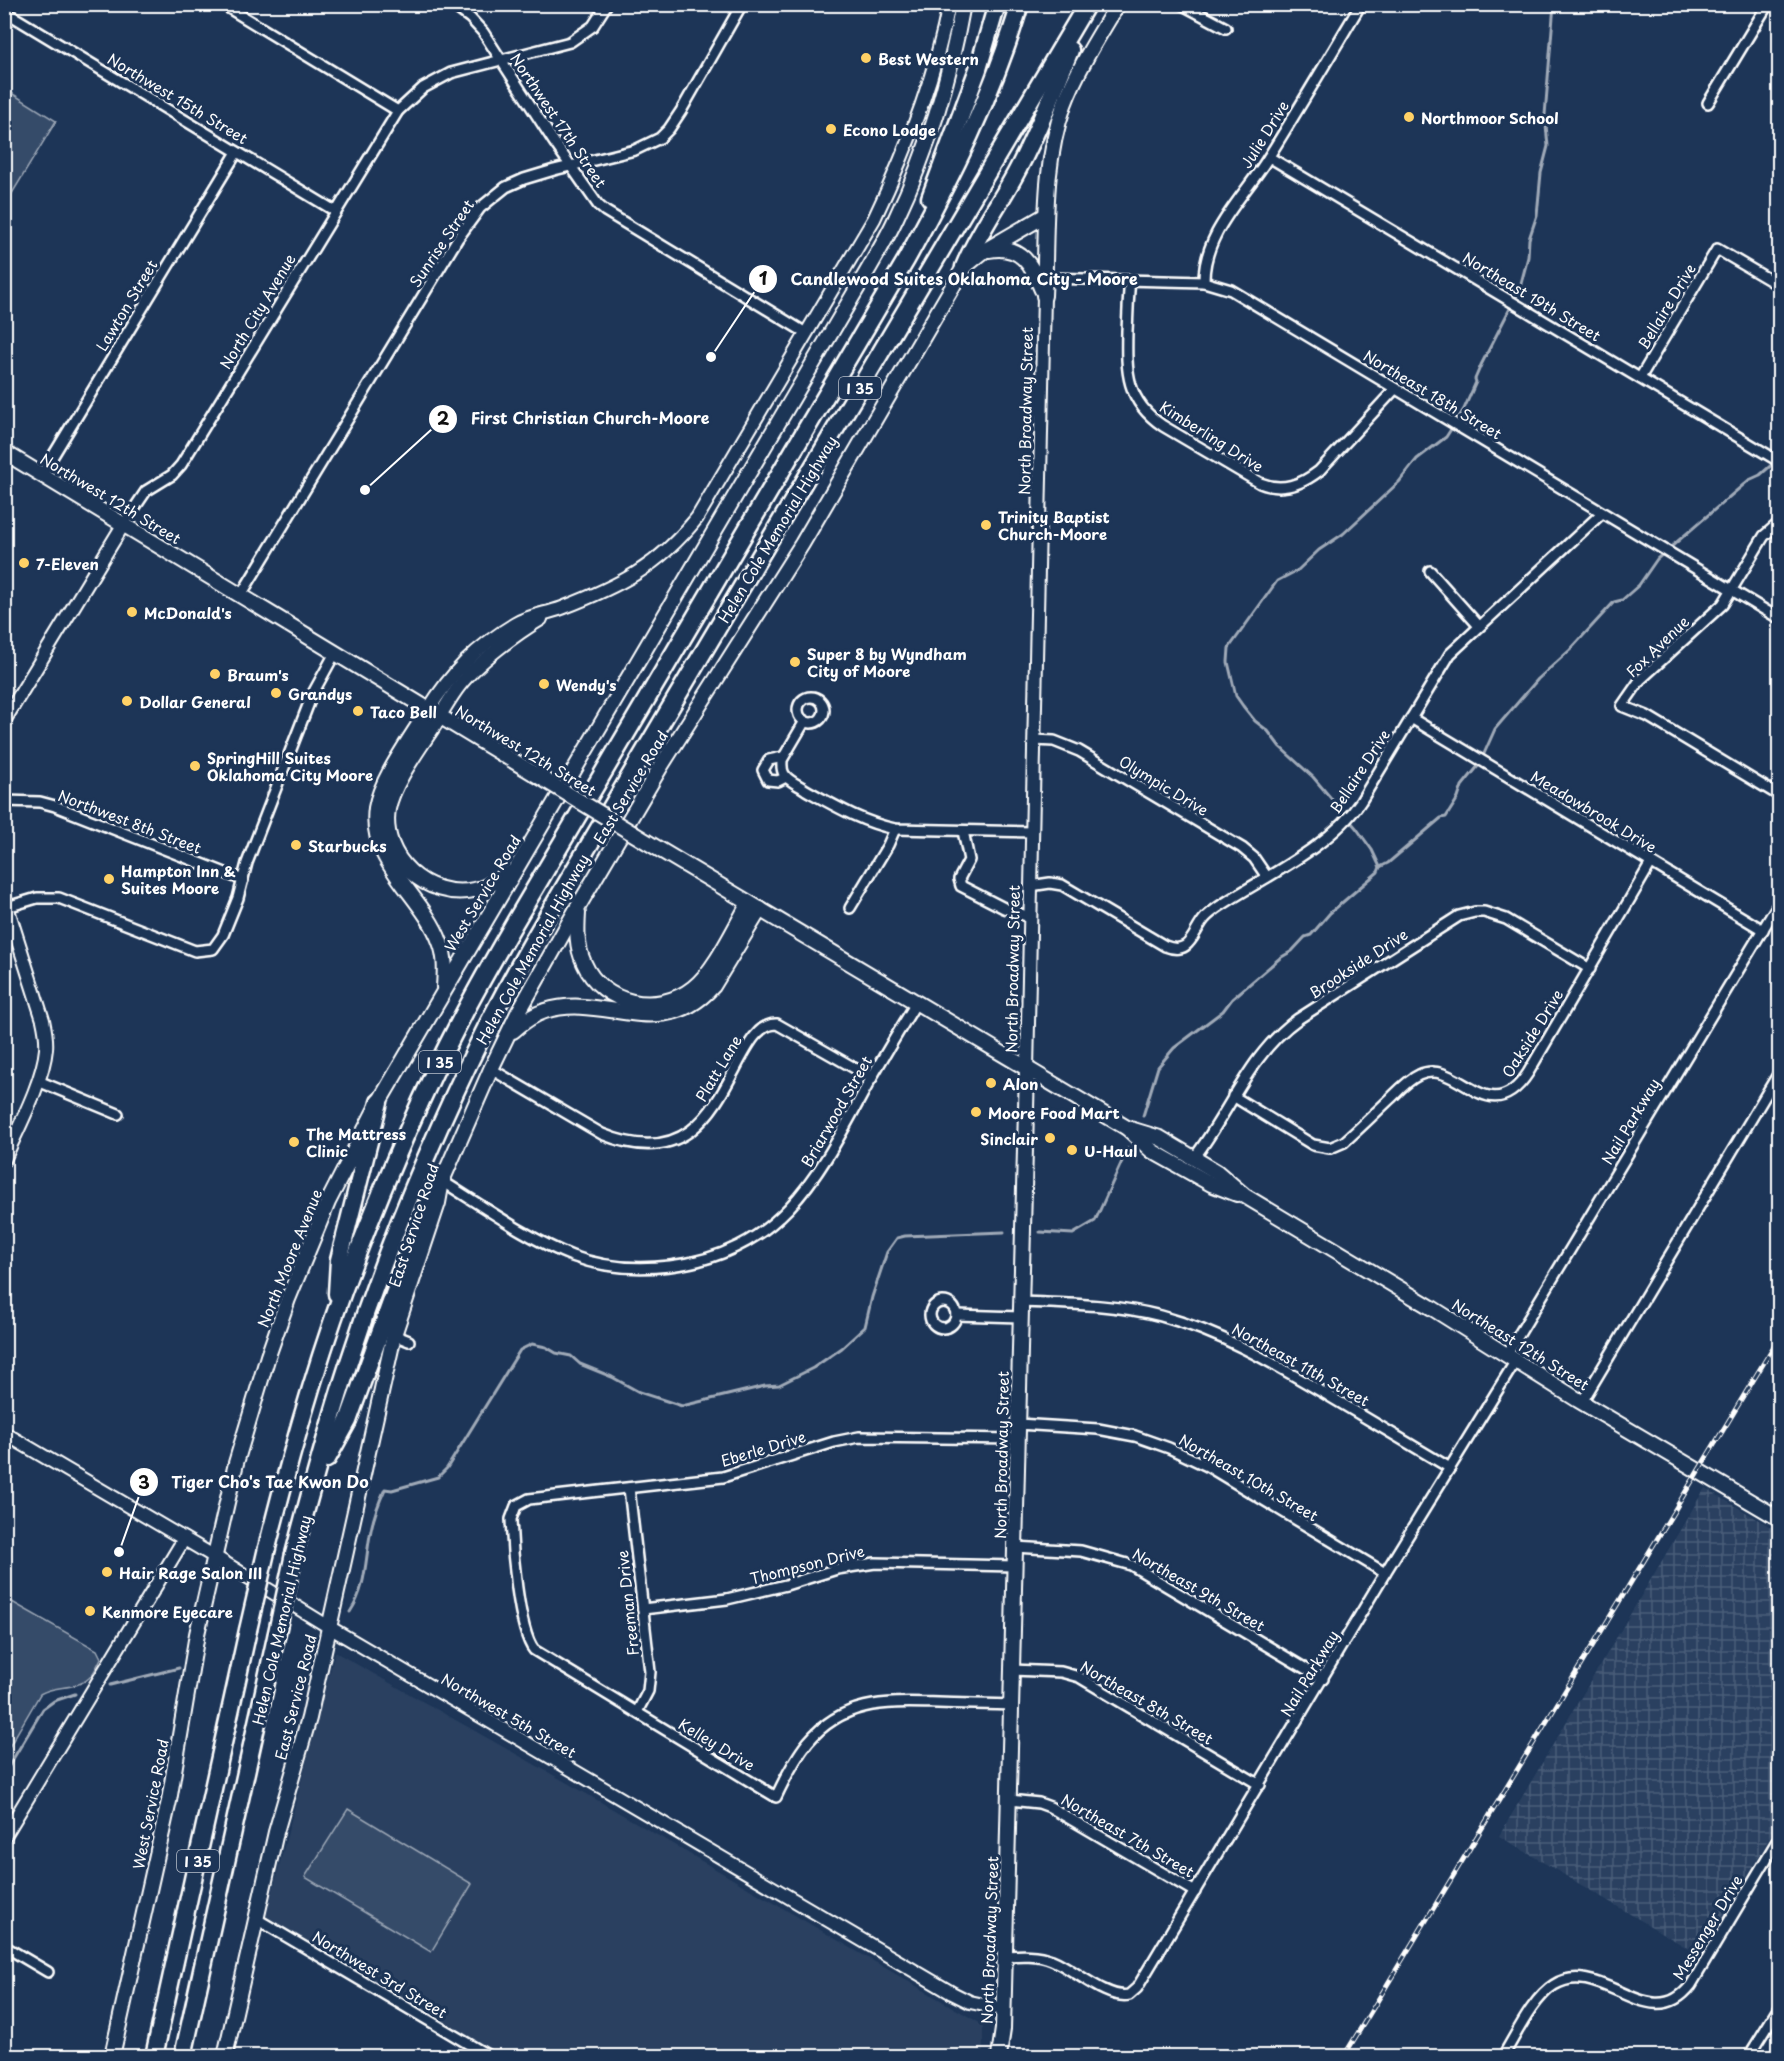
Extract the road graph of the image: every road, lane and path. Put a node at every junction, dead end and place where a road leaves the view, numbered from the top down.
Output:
1 (222, 4) edge
2 (451, 4) edge
3 (607, 4) edge
4 (742, 4) edge
5 (949, 4) edge
6 (963, 4) edge
7 (997, 4) edge
8 (1020, 4) edge
9 (1073, 4) edge
10 (1088, 4) edge
11 (1118, 4) edge
12 (1181, 4) edge
13 (1361, 4) edge
14 (1768, 4) edge
15 (4, 11) edge
16 (1226, 28) dead end
17 (501, 60) junction
18 (1047, 73) junction
19 (1708, 103) dead end
20 (398, 111) junction
21 (237, 152) junction
22 (1269, 157) junction
23 (570, 166) junction
24 (335, 212) junction
25 (1046, 215) junction
26 (984, 251) junction
27 (906, 260) junction
28 (964, 267) junction
29 (1045, 278) junction
30 (1130, 280) junction
31 (1204, 282) junction
32 (1779, 286) edge
33 (1044, 296) junction
34 (806, 333) junction
35 (1640, 378) junction
36 (1395, 389) junction
37 (4, 452) edge
38 (1779, 462) edge
39 (42, 474) junction
40 (1602, 513) junction
41 (1779, 522) edge
42 (123, 525) junction
43 (1430, 571) dead end
44 (1732, 590) junction
45 (241, 596) junction
46 (1779, 619) edge
47 (1479, 626) junction
48 (335, 653) junction
49 (433, 713) junction
50 (1411, 718) junction
51 (4, 721) edge
52 (805, 721) dead end
53 (1034, 740) junction
54 (783, 757) junction
55 (786, 777) junction
56 (1779, 796) edge
57 (4, 801) edge
58 (895, 829) junction
59 (963, 831) junction
60 (1032, 832) junction
61 (1651, 863) junction
62 (515, 869) junction
63 (1267, 877) junction
64 (243, 880) junction
65 (1030, 886) junction
66 (6, 902) edge
67 (1779, 902) edge
68 (579, 905) junction
69 (754, 906) junction
70 (850, 908) dead end
71 (1029, 917) junction
72 (1763, 930) junction
73 (1590, 969) junction
74 (443, 991) junction
75 (916, 1003) junction
76 (507, 1036) junction
77 (491, 1068) junction
78 (1027, 1069) junction
79 (1779, 1071) edge
80 (872, 1078) junction
81 (38, 1081) junction
82 (1233, 1096) junction
83 (379, 1102) junction
84 (118, 1114) dead end
85 (1126, 1128) junction
86 (1194, 1158) junction
87 (4, 1160) edge
88 (1190, 1173) junction
89 (442, 1181) junction
90 (1245, 1196) junction
91 (1021, 1302) junction
92 (336, 1312) junction
93 (956, 1315) dead end
94 (1020, 1317) junction
95 (394, 1335) junction
96 (409, 1341) dead end
97 (1510, 1359) junction
98 (1582, 1402) junction
99 (1018, 1424) junction
100 (4, 1433) edge
101 (1018, 1439) junction
102 (1450, 1468) junction
103 (629, 1488) junction
104 (311, 1489) junction
105 (518, 1504) joint
106 (1779, 1519) edge
107 (184, 1539) junction
108 (1015, 1547) junction
109 (215, 1557) junction
110 (1015, 1566) junction
111 (1385, 1574) junction
112 (643, 1609) junction
113 (329, 1627) junction
114 (1012, 1670) junction
115 (1323, 1679) junction
116 (1011, 1705) junction
117 (636, 1712) junction
118 (1260, 1785) junction
119 (1009, 1800) junction
120 (1779, 1836) edge
121 (4, 1837) edge
122 (1195, 1892) junction
123 (255, 1918) junction
124 (4, 1946) edge
125 (1005, 1956) junction
126 (48, 1972) dead end
127 (1779, 2006) edge
128 (1004, 2008) junction
129 (112, 2056) edge
130 (154, 2056) edge
131 (183, 2056) edge
132 (225, 2056) edge
133 (489, 2056) edge
134 (999, 2056) edge
135 (1503, 2056) edge
136 (1749, 2056) edge

1 - 20 street
2 - 17 street, Northwest 17th Street
3 - 17 street, North City Avenue
4 - 23 street, Sunrise Street
5 - 34 street
6 - 62 main road, West Service Road
7 - 27 highway
8 - 27 highway, Helen Cole Memorial Highway / I 35
9 - 18 highway
10 - 18 highway, Helen Cole Memorial Highway / I 35
10 - 28 highway
11 - 25 main road, North Broadway Street
12 - 16 street
13 - 22 street, Julie Drive
14 - 19 street
15 - 21 street, Northwest 15th Street
17 - 20 street, North City Avenue
17 - 23 street, Northwest 17th Street
18 - 104 highway, Helen Cole Memorial Highway / I 35
20 - 24 street, North City Avenue
21 - 24 street, Northwest 15th Street
21 - 39 street, Lawton Street
22 - 31 street, Julie Drive
22 - 35 street, Northeast 19th Street
23 - 34 street, Northwest 17th Street
23 - 45 street, Sunrise Street
24 - 42 street, North City Avenue
25 - 26 main road
25 - 29 main road, North Broadway Street
26 - 28 main road
26 - 33 main road
27 - 92 highway, Helen Cole Memorial Highway / I 35
28 - 68 main road, East Service Road
29 - 30 street, Northeast 18th Street
29 - 33 main road, North Broadway Street
30 - 31 street, Northeast 18th Street
30 - 36 street, Kimberling Drive
31 - 36 street, Northeast 18th Street
32 - 35 street, Bellaire Drive
33 - 53 street, North Broadway Street
34 - 49 street
35 - 38 street, Northeast 19th Street
36 - 40 street, Northeast 18th Street
37 - 39 main road, Northwest 12th Street
39 - 42 main road, Northwest 12th Street
40 - 44 street, Northeast 18th Street
40 - 47 street, Bellaire Drive
41 - 44 street, Fox Avenue
42 - 45 main road, Northwest 12th Street
42 - 51 street, North City Avenue
43 - 47 street
44 - 46 street, Northeast 18th Street
44 - 56 street, Fox Avenue
45 - 48 main road, Northwest 12th Street
47 - 50 street, Bellaire Drive
48 - 49 main road, Northwest 12th Street
48 - 64 street
49 - 62 main road
49 - 69 main road, Northwest 12th Street, bridge
49 - 74 main road
50 - 61 street, Meadowbrook Drive
50 - 63 street, Bellaire Drive
52 - 54 street
53 - 60 street, North Broadway Street
53 - 63 street, Olympic Drive
54 - 55 street
54 - 55 street
55 - 58 street
57 - 64 street, Northwest 8th Street
58 - 59 street
58 - 70 street
59 - 60 street
59 - 71 street
60 - 65 street, North Broadway Street
61 - 72 street, Meadowbrook Drive
61 - 73 street, Oakside Drive
62 - 74 main road, West Service Road
63 - 65 street, Bellaire Drive
64 - 66 street
65 - 71 street, North Broadway Street
66 - 81 street
67 - 72 street, Nail Parkway
68 - 69 main road
68 - 76 main road, East Service Road
69 - 75 main road, Northwest 12th Street
69 - 76 main road
71 - 78 street, North Broadway Street
72 - 97 street, Nail Parkway
73 - 82 street, Brookside Drive
73 - 82 street, Oakside Drive
74 - 83 main road, North Moore Avenue
75 - 78 main road, Northwest 12th Street
75 - 80 street, Briarwood Street
76 - 77 main road, East Service Road
77 - 80 street, Platt Lane
77 - 89 main road, East Service Road
78 - 85 main road, Northwest 12th Street
78 - 91 main road, North Broadway Street
79 - 98 street
80 - 89 street, Briarwood Street
81 - 84 street
81 - 87 street
82 - 86 street, Brookside Drive
83 - 92 highway
83 - 109 main road, North Moore Avenue
85 - 86 main road, Northeast 12th Street
85 - 88 main road, Northeast 12th Street
86 - 88 main road
86 - 90 main road, Northeast 12th Street
88 - 90 main road, Northeast 12th Street
89 - 95 main road, East Service Road
89 - 104 highway
90 - 97 main road, Northeast 12th Street
91 - 94 main road, North Broadway Street
91 - 102 street, Northeast 11th Street
92 - 130 highway, Helen Cole Memorial Highway / I 35, bridge
93 - 94 street
94 - 99 main road, North Broadway Street
95 - 96 street
95 - 113 main road, East Service Road
97 - 98 main road, Northeast 12th Street
97 - 102 street, Nail Parkway
98 - 106 main road, Northeast 12th Street
99 - 101 main road, North Broadway Street
99 - 111 street, Northeast 10th Street
100 - 107 street, Northwest 5th Street
101 - 103 street, Eberle Drive
101 - 108 main road, North Broadway Street
102 - 111 street, Nail Parkway
103 - 105 street, Eberle Drive
103 - 112 street, Freeman Drive
104 - 131 highway, Helen Cole Memorial Highway / I 35, bridge
105 - 117 street, Kelley Drive
107 - 109 street, Northwest 5th Street
107 - 121 street
108 - 110 main road, North Broadway Street
108 - 115 street, Northeast 9th Street
109 - 113 street, Northwest 5th Street
109 - 129 main road, West Service Road
110 - 112 street, Thompson Drive
110 - 114 main road, North Broadway Street
111 - 115 street, Nail Parkway
112 - 117 street, Freeman Drive
113 - 123 main road, East Service Road
113 - 128 street, Northwest 5th Street
114 - 116 main road, North Broadway Street
114 - 118 street, Northeast 8th Street
115 - 118 street, Nail Parkway
116 - 117 street, Kelley Drive
116 - 119 main road, North Broadway Street
118 - 122 street, Nail Parkway
119 - 122 street, Northeast 7th Street
119 - 125 main road, North Broadway Street
120 - 135 street, Messenger Drive
122 - 125 street, Nail Parkway
123 - 132 main road, East Service Road
123 - 133 street, Northwest 3rd Street
124 - 126 street
125 - 128 main road, North Broadway Street
127 - 136 street
128 - 134 main road, North Broadway Street

